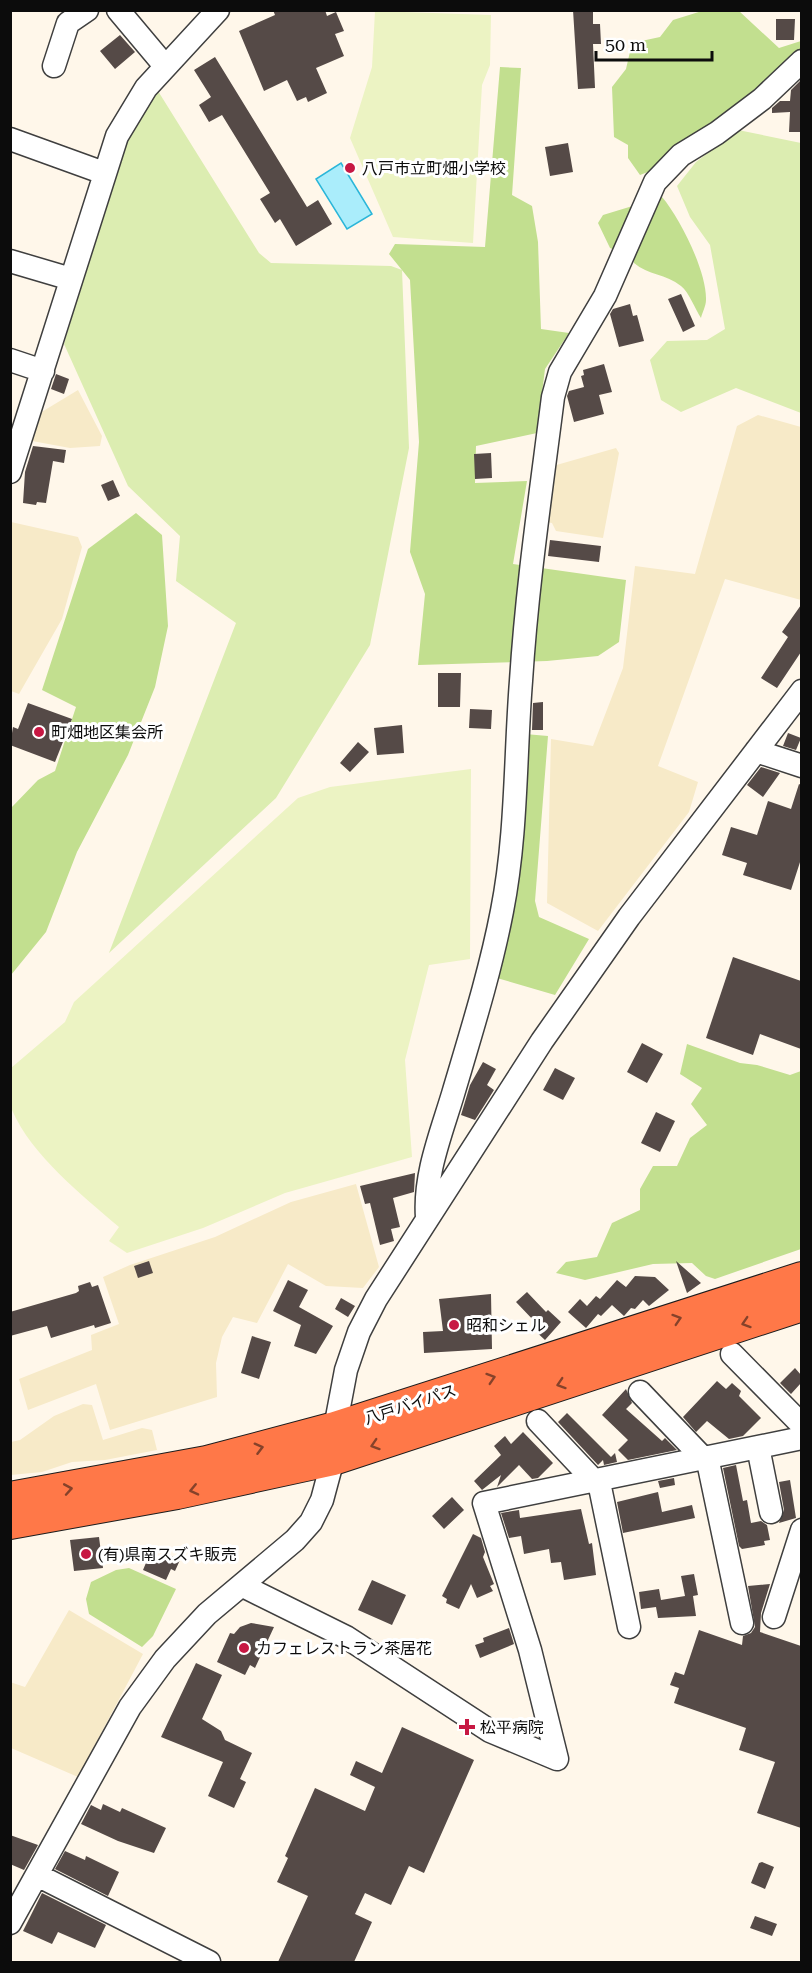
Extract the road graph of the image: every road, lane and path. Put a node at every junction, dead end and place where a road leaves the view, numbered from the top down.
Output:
1 (87, 10) edge
2 (118, 10) edge
3 (218, 10) edge
4 (801, 61) edge
5 (54, 66) dead end
6 (165, 66) junction
7 (10, 139) edge
8 (104, 172) junction
9 (10, 261) edge
10 (71, 279) junction
11 (10, 360) edge
12 (43, 371) junction
13 (10, 472) edge
14 (801, 691) edge
15 (756, 751) junction
16 (801, 766) edge
17 (427, 1217) junction
18 (801, 1278) edge
19 (801, 1305) edge
20 (732, 1354) dead end
21 (640, 1392) dead end
22 (538, 1421) dead end
23 (801, 1425) edge
24 (801, 1438) edge
25 (334, 1444) junction
26 (758, 1447) junction
27 (706, 1458) junction
28 (594, 1480) junction
29 (10, 1498) edge
30 (771, 1512) dead end
31 (10, 1523) edge
32 (801, 1530) edge
33 (243, 1586) junction
34 (774, 1617) dead end
35 (742, 1623) dead end
36 (629, 1628) dead end
37 (37, 1875) junction
38 (10, 1923) edge
39 (209, 1962) edge

1 - 5 street
2 - 6 street
3 - 6 street
4 - 17 street
6 - 8 street
7 - 8 street
8 - 10 street
9 - 10 street
10 - 12 street
11 - 12 street
12 - 13 street
14 - 15 street
15 - 16 street
15 - 17 street
17 - 25 street
25 -> 18 highway, 八戸バイパス
19 -> 25 highway, 八戸バイパス
20 - 23 street
21 - 27 street
22 - 28 street
24 - 26 street
29 -> 25 highway, 八戸バイパス
25 -> 31 highway, 八戸バイパス
25 - 33 street
26 - 27 street
26 - 30 street
27 - 28 street
27 - 35 street
28 - 33 street
28 - 36 street
32 - 34 street
33 - 37 street
37 - 38 street
37 - 39 street

